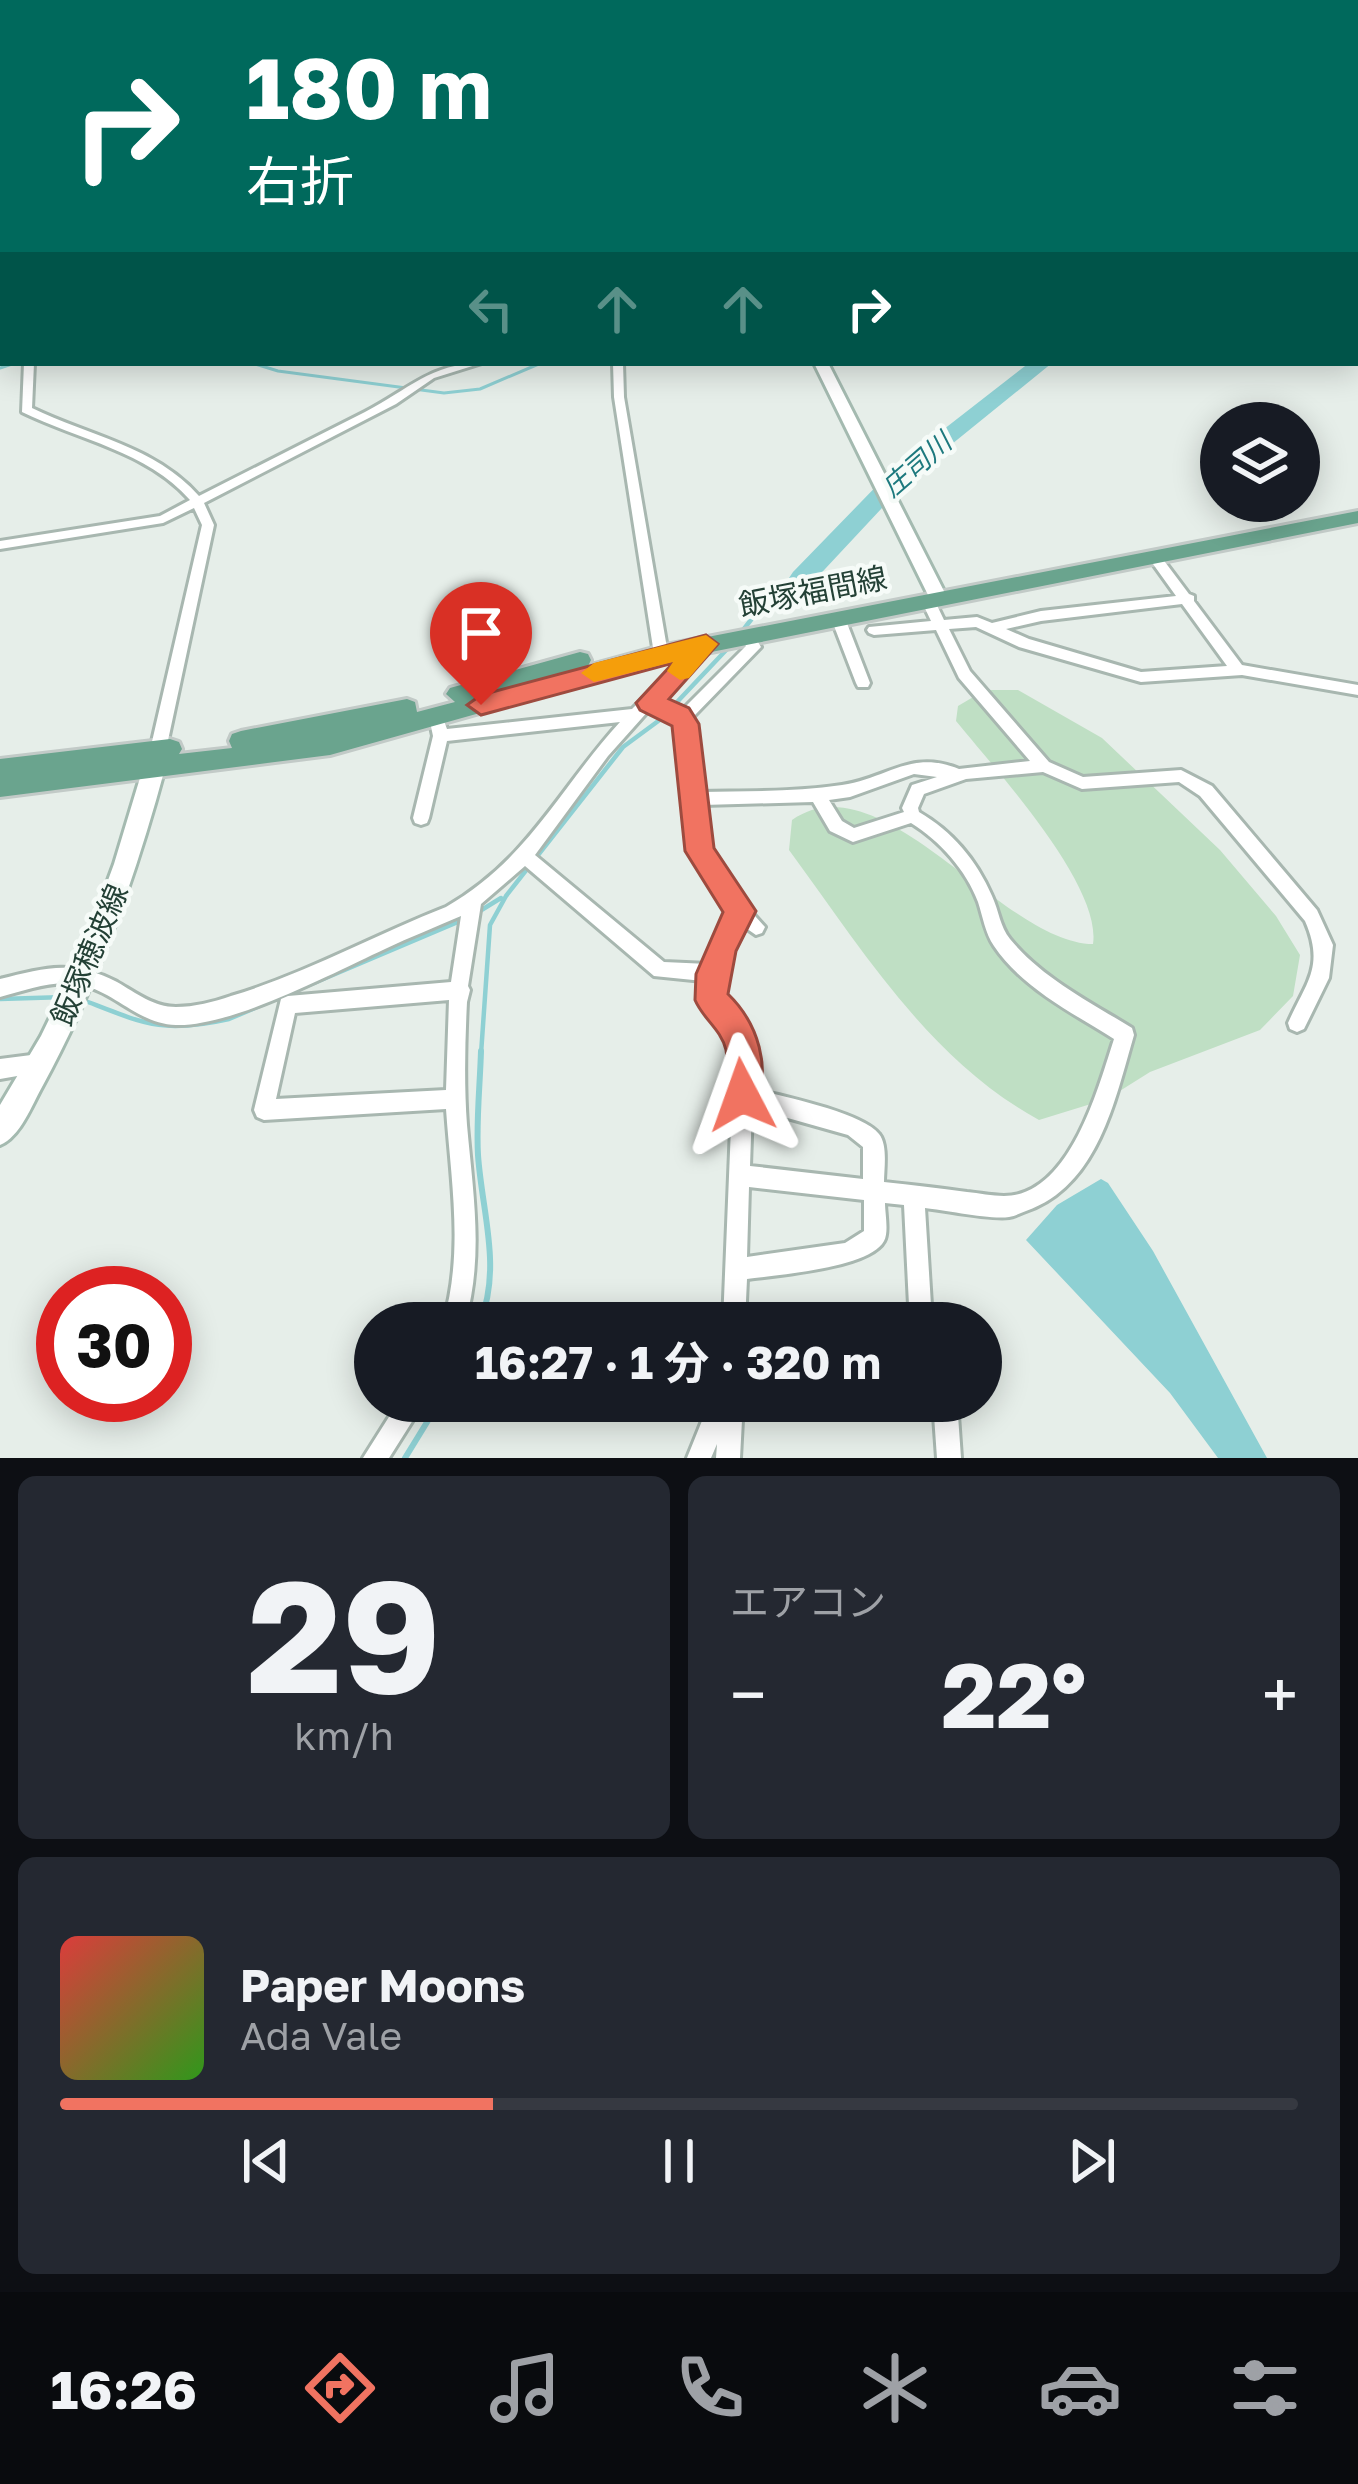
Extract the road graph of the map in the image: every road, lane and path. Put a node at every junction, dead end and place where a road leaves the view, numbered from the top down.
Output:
1 (29, 366) edge
2 (466, 366) edge
3 (618, 366) edge
4 (822, 366) edge
5 (201, 499) junction
6 (1356, 517) edge
7 (0, 545) edge
8 (1154, 557) junction
9 (933, 594) junction
10 (1189, 599) junction
11 (838, 618) junction
12 (938, 624) junction
13 (991, 628) junction
14 (874, 630) dead end
15 (747, 636) junction
16 (706, 644) junction
17 (660, 647) junction
18 (1239, 670) junction
19 (863, 683) dead end
20 (1358, 691) edge
21 (644, 708) junction
22 (680, 715) junction
23 (438, 726) junction
24 (156, 760) junction
25 (1044, 766) junction
26 (0, 769) edge
27 (966, 773) junction
28 (0, 787) edge
29 (817, 795) junction
30 (692, 799) junction
31 (913, 816) junction
32 (421, 818) dead end
33 (525, 856) junction
34 (473, 902) junction
35 (741, 911) junction
36 (757, 927) dead end
37 (712, 974) junction
38 (0, 988) edge
39 (461, 990) junction
40 (80, 991) junction
41 (1297, 1023) dead end
42 (42, 1064) junction
43 (0, 1069) edge
44 (742, 1095) junction
45 (455, 1099) junction
46 (0, 1131) edge
47 (739, 1175) junction
48 (876, 1194) junction
49 (914, 1198) junction
50 (735, 1270) junction
51 (459, 1302) edge
52 (734, 1302) edge
53 (920, 1302) edge
54 (399, 1422) edge
55 (716, 1422) edge
56 (727, 1422) edge
57 (946, 1422) edge
58 (375, 1458) edge
59 (698, 1458) edge
60 (728, 1458) edge
61 (949, 1458) edge

1 - 5 street
2 - 5 street
3 - 17 street
4 - 9 street
5 - 7 street
5 - 24 street
6 - 8 main road, 飯塚福間線
6 - 9 main road, 飯塚福間線
8 - 9 main road, 飯塚福間線
8 - 10 street
9 - 11 main road, 飯塚福間線
9 - 12 street
9 - 17 main road, 飯塚福間線
10 - 13 street
10 - 18 street
11 - 15 main road, 飯塚福間線
11 - 19 street
12 - 13 street
12 - 14 street
12 - 25 street
13 - 18 street
15 - 16 main road, 飯塚福間線
15 - 22 street
16 - 17 main road, 飯塚福間線
16 - 21 street
17 - 23 main road, 飯塚福間線
17 - 24 main road, 飯塚福間線
18 - 20 street
21 - 22 street
21 - 23 street
21 - 33 street
22 - 30 street
23 - 24 main road, 飯塚福間線
23 - 32 street
24 - 26 main road, 飯塚福間線
24 - 28 main road, 飯塚福間線
24 - 40 street, 飯塚穂波線
25 - 27 street
25 - 41 street
27 - 29 street
27 - 31 street
29 - 30 street
29 - 31 street
30 - 35 street
31 - 49 street
33 - 34 street
33 - 37 street
34 - 39 street
34 - 40 street
35 - 36 street
35 - 37 street
37 - 44 street
38 - 40 street
39 - 45 street
39 - 45 street
40 - 42 street, 飯塚穂波線
42 - 43 street
42 - 46 street, 飯塚穂波線
44 - 47 street
44 - 48 street
45 - 51 street
47 - 48 street
47 - 50 street
48 - 49 street
48 - 50 street
49 - 53 street
50 - 52 street
54 - 58 street
55 - 59 street
56 - 60 street
57 - 61 street

